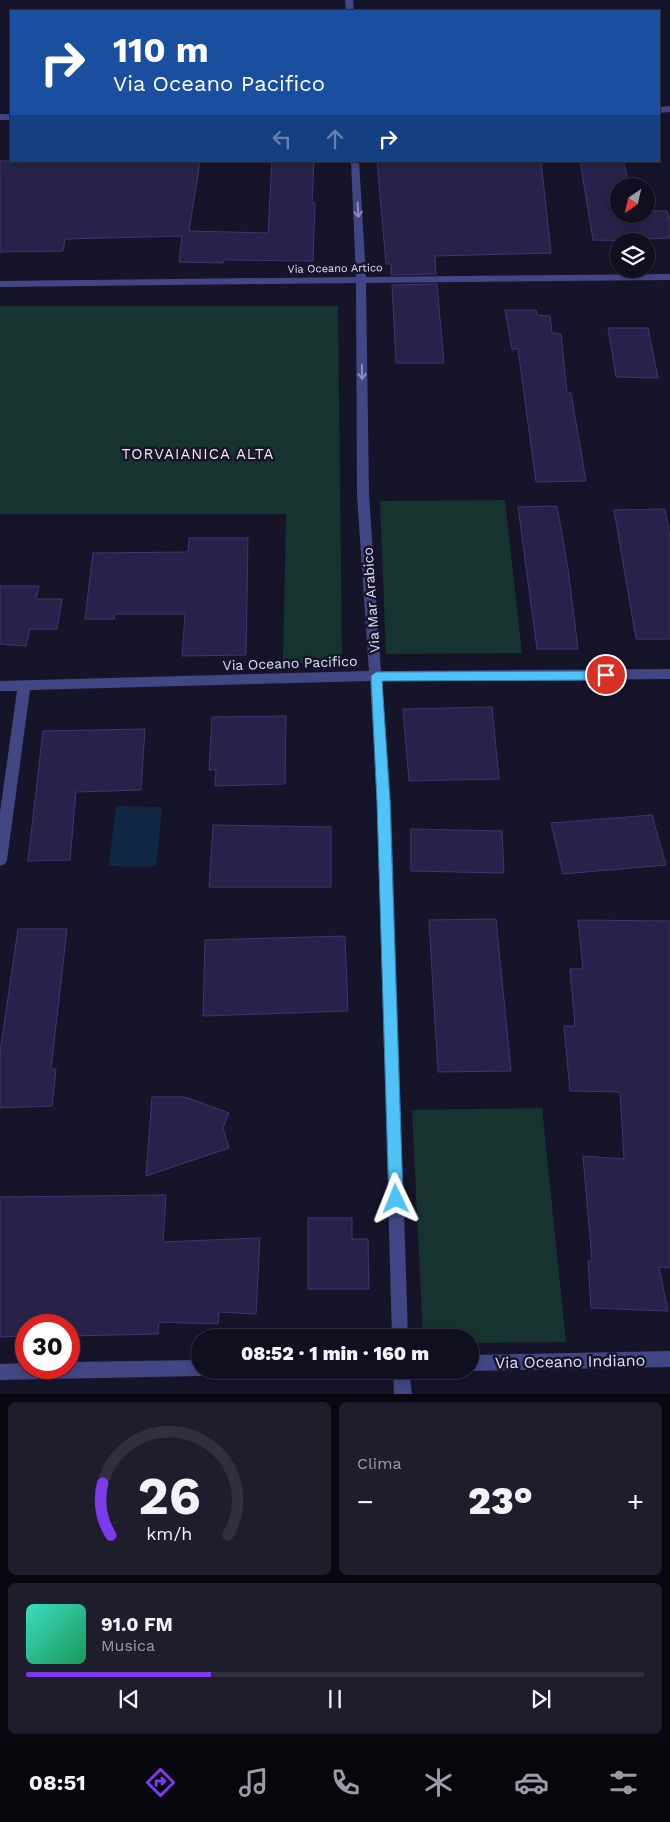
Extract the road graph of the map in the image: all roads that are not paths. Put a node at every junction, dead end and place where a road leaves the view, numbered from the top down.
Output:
1 (355, 162) edge
2 (670, 277) edge
3 (361, 280) junction
4 (0, 284) edge
5 (670, 674) edge
6 (376, 676) junction
7 (0, 686) edge
8 (24, 686) junction
9 (0, 860) edge
10 (400, 1329) edge
11 (670, 1359) edge
12 (479, 1363) edge
13 (191, 1368) edge
14 (0, 1372) edge
15 (402, 1379) edge
16 (403, 1394) edge

1 -> 3 street, Via Mar Arabico
2 - 3 street, Via Oceano Artico
3 - 4 street, Via Oceano Artico
3 -> 6 street, Via Mar Arabico
5 - 6 street, Via Oceano Pacifico
6 - 8 street, Via Oceano Pacifico
6 - 10 street, Via Mar Arabico
7 - 8 street, Via Oceano Pacifico
8 - 9 street
11 - 12 street, Via Oceano Indiano
13 - 14 street
15 - 16 street

